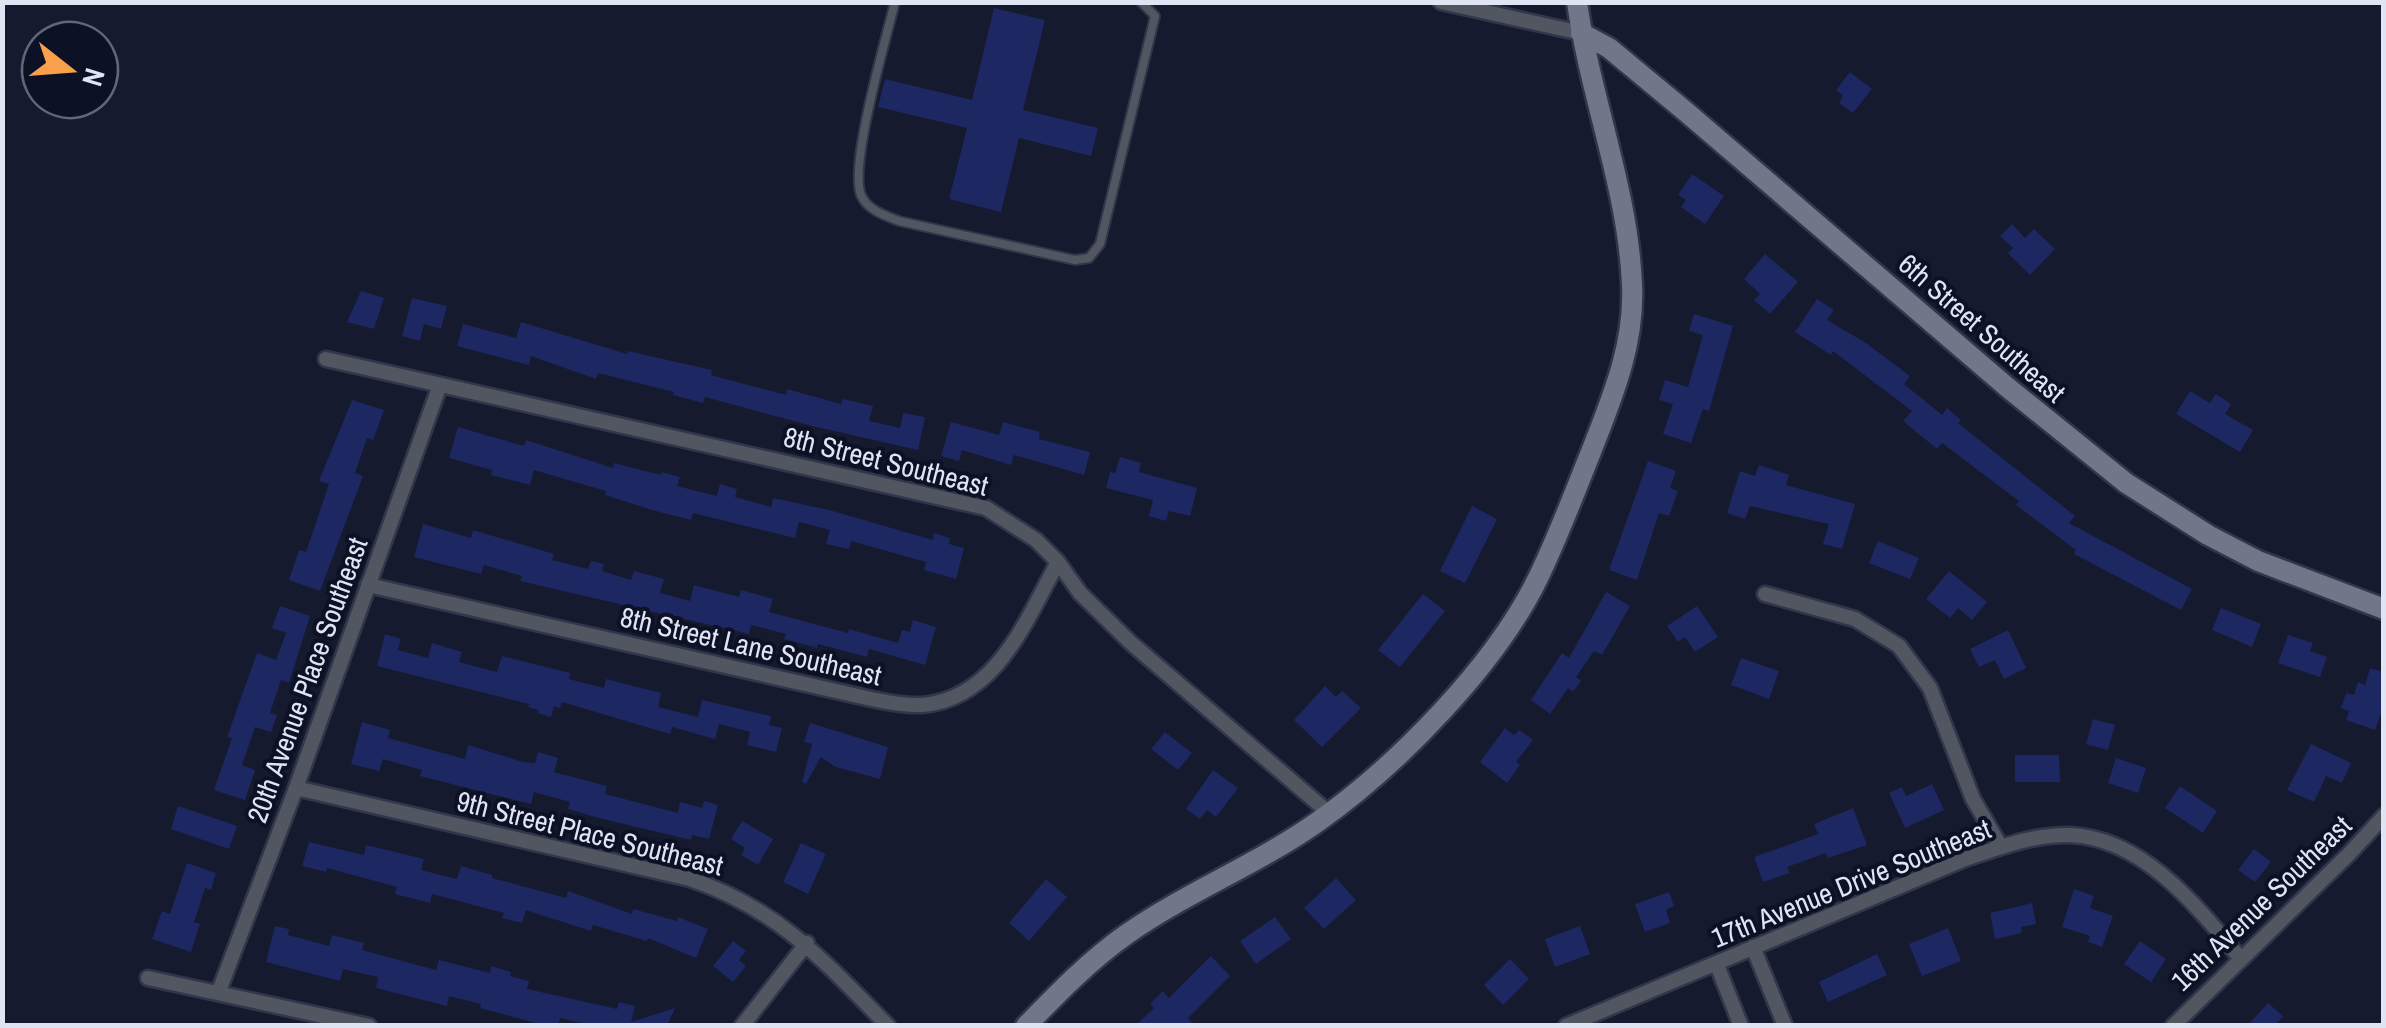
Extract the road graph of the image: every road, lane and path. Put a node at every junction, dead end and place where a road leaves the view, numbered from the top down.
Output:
1 (895, 2) edge
2 (1142, 2) edge
3 (1441, 2) edge
4 (1577, 2) edge
5 (1581, 33) junction
6 (326, 359) dead end
7 (440, 385) junction
8 (1058, 562) junction
9 (368, 585) junction
10 (1765, 594) dead end
11 (2384, 609) edge
12 (296, 788) junction
13 (1329, 813) junction
14 (2384, 816) edge
15 (2001, 846) junction
16 (807, 943) junction
17 (1754, 947) junction
18 (2240, 958) junction
19 (1717, 964) junction
20 (148, 978) dead end
21 (219, 991) junction
22 (369, 1026) edge
23 (742, 1026) edge
24 (888, 1026) edge
25 (1026, 1026) edge
26 (1566, 1026) edge
27 (1741, 1026) edge
28 (1785, 1026) edge
29 (2173, 1026) edge

1 - 2 lane
3 - 5 street
4 - 5 street
5 - 11 street, 6th Street Southeast
5 - 13 street
6 - 7 street, 8th Street Southeast
7 - 8 street, 8th Street Southeast
7 - 9 street, 20th Avenue Place Southeast
8 - 9 street, 8th Street Lane Southeast
8 - 13 street, 8th Street Southeast
9 - 12 street, 20th Avenue Place Southeast
10 - 15 street
12 - 16 street, 9th Street Place Southeast
12 - 21 street, 20th Avenue Place Southeast
13 - 25 street
14 - 18 street, 16th Avenue Southeast
15 - 17 street, 17th Avenue Drive Southeast
15 - 18 street, 17th Avenue Drive Southeast
16 - 23 street
16 - 24 street, 9th Street Place Southeast
17 - 19 street, 17th Avenue Drive Southeast
17 - 28 street
18 - 29 street, 16th Avenue Southeast
19 - 26 street, 17th Avenue Drive Southeast
19 - 27 street
20 - 21 street
21 - 22 street

